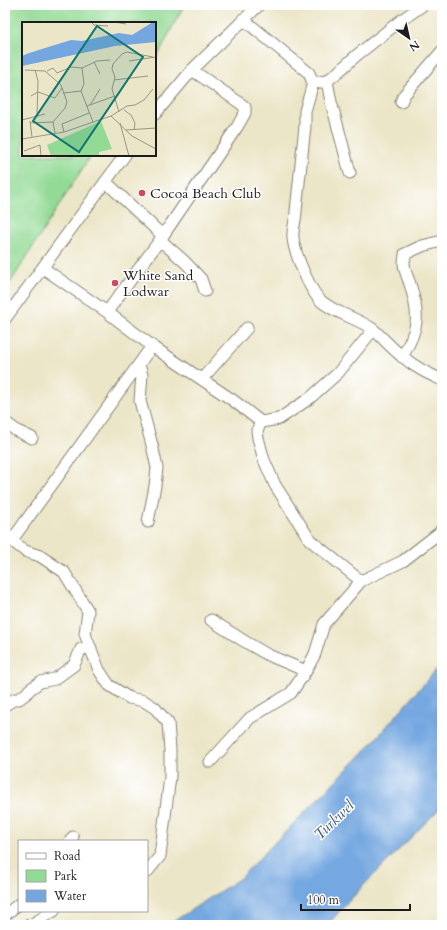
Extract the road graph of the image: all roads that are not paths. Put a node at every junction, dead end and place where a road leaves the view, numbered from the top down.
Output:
1 (259, 5) edge
2 (423, 5) edge
3 (243, 19) junction
4 (442, 52) edge
5 (192, 70) junction
6 (326, 81) junction
7 (313, 83) junction
8 (401, 102) dead end
9 (156, 113) edge
10 (124, 156) edge
11 (350, 174) dead end
12 (106, 182) junction
13 (162, 238) junction
14 (442, 241) edge
15 (43, 268) junction
16 (205, 291) dead end
17 (107, 312) junction
18 (5, 320) edge
19 (247, 328) dead end
20 (373, 330) junction
21 (152, 346) junction
22 (402, 357) junction
23 (139, 365) junction
24 (202, 379) junction
25 (442, 380) edge
26 (5, 422) edge
27 (261, 422) junction
28 (32, 438) dead end
29 (148, 522) dead end
30 (442, 529) edge
31 (9, 537) edge
32 (361, 581) junction
33 (211, 620) dead end
34 (90, 648) junction
35 (306, 671) junction
36 (5, 705) edge
37 (210, 762) dead end
38 (148, 871) edge
39 (18, 905) edge
40 (52, 912) edge
41 (5, 915) edge
42 (29, 925) edge

1 - 3 street
2 - 6 street
3 - 5 street
3 - 7 street
4 - 8 street
5 - 9 street
5 - 13 street
6 - 7 street
6 - 11 street
7 - 20 street
10 - 12 street
12 - 13 street
12 - 15 street
13 - 16 street
13 - 17 street
14 - 22 street
15 - 17 street
15 - 18 street
17 - 21 street
19 - 24 street
20 - 22 street
20 - 27 street
21 - 23 street
21 - 24 street
22 - 25 street
23 - 29 street
23 - 31 street
24 - 27 street
26 - 28 street
27 - 32 street
30 - 32 street
31 - 34 street
32 - 35 street
33 - 35 street
34 - 36 street
34 - 38 street
35 - 37 street
39 - 41 street
40 - 42 street

